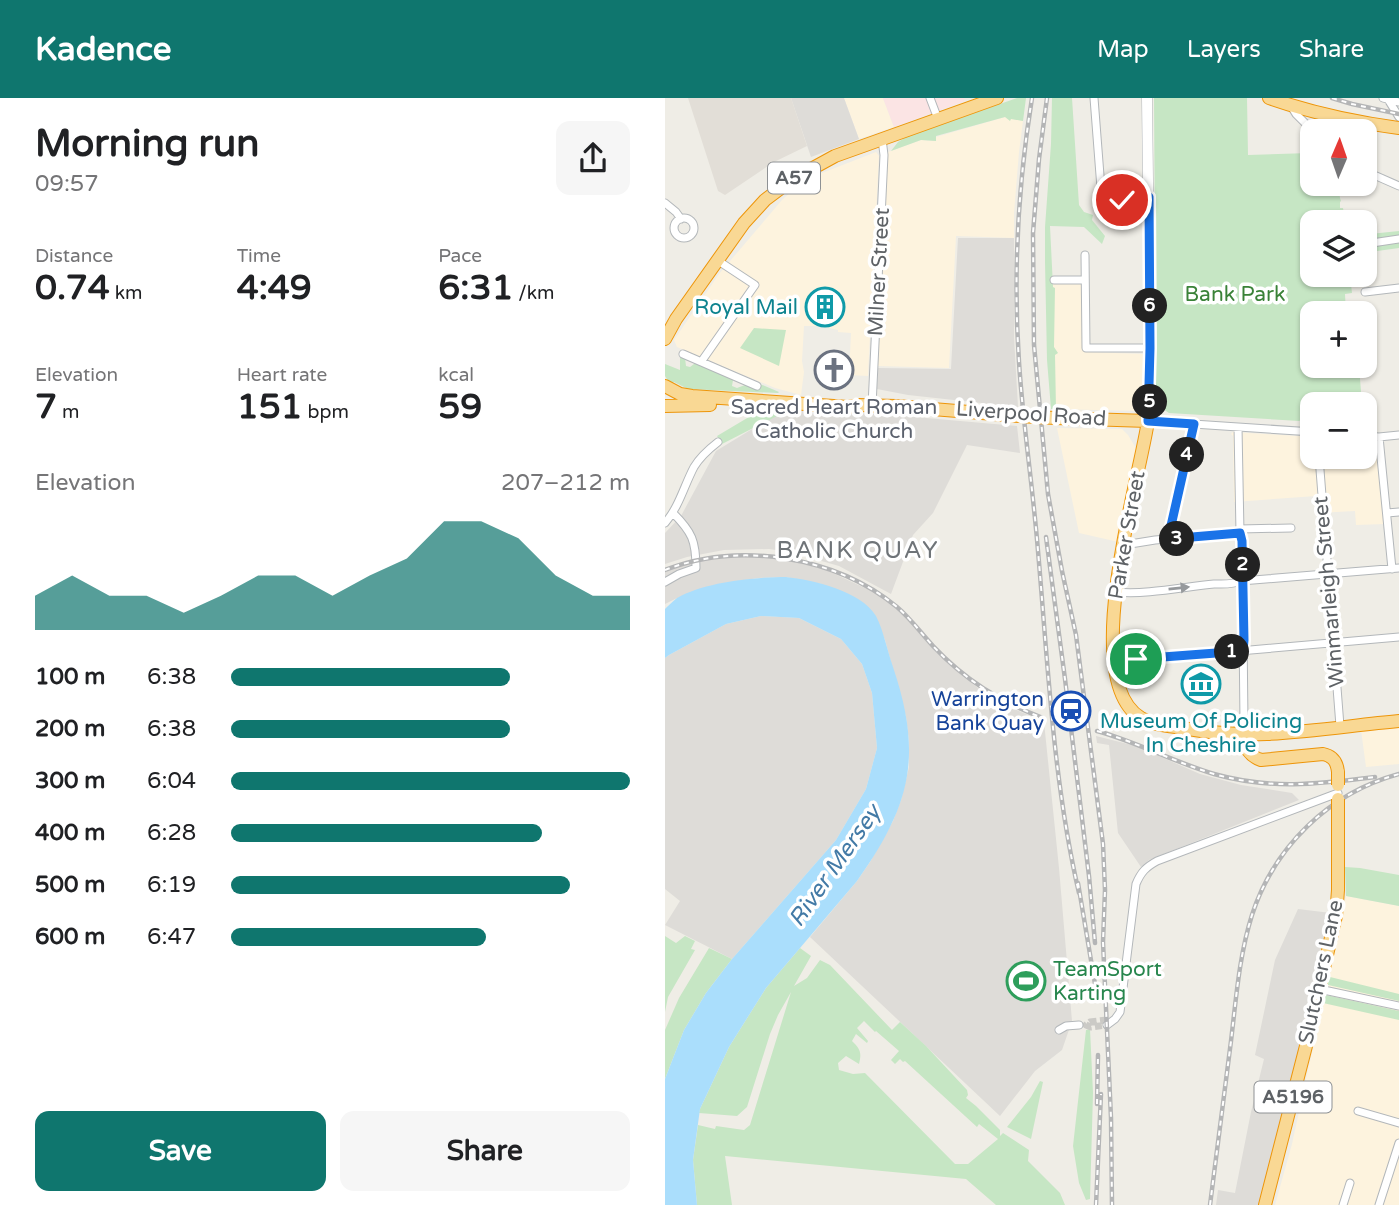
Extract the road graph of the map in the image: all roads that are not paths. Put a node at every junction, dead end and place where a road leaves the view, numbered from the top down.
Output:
1 (930, 98) edge
2 (997, 98) edge
3 (1094, 98) edge
4 (1147, 98) edge
5 (1269, 98) edge
6 (1386, 99) edge
7 (1399, 102) edge
8 (1291, 106) junction
9 (1399, 117) edge
10 (938, 119) junction
11 (1301, 119) edge
12 (1342, 119) edge
13 (1377, 124) edge
14 (1399, 128) edge
15 (1377, 131) edge
16 (1399, 136) edge
17 (882, 138) junction
18 (1377, 177) edge
19 (1399, 186) edge
20 (1149, 197) junction
21 (1102, 201) junction
22 (665, 202) edge
23 (1103, 214) dead end
24 (681, 219) dead end
25 (1399, 239) edge
26 (1377, 242) edge
27 (1085, 255) dead end
28 (717, 260) junction
29 (1054, 280) dead end
30 (1085, 280) junction
31 (1399, 288) edge
32 (1369, 290) dead end
33 (676, 319) junction
34 (665, 328) edge
35 (665, 339) edge
36 (1150, 348) junction
37 (683, 354) dead end
38 (701, 362) junction
39 (738, 378) junction
40 (665, 386) edge
41 (757, 386) dead end
42 (734, 387) dead end
43 (762, 400) junction
44 (665, 406) edge
45 (873, 406) junction
46 (848, 407) junction
47 (913, 408) junction
48 (1110, 420) junction
49 (1148, 421) junction
50 (1194, 424) junction
51 (1238, 427) junction
52 (1300, 431) edge
53 (1399, 435) edge
54 (1379, 437) joint
55 (718, 442) dead end
56 (1142, 455) junction
57 (1320, 469) edge
58 (1399, 512) edge
59 (673, 513) junction
60 (1387, 513) junction
61 (665, 523) edge
62 (1290, 528) dead end
63 (1240, 531) junction
64 (1168, 539) junction
65 (1123, 545) junction
66 (1395, 569) edge
67 (1327, 574) junction
68 (1243, 581) junction
69 (665, 582) edge
70 (1115, 592) junction
71 (1399, 636) edge
72 (1333, 642) junction
73 (1243, 651) junction
74 (1136, 659) dead end
75 (1399, 722) edge
76 (1341, 726) junction
77 (1246, 730) junction
78 (1338, 787) junction
79 (1319, 989) junction
80 (1399, 1006) edge
81 (1108, 1022) tunnel mouth
82 (1079, 1025) dead end
83 (1059, 1030) dead end
84 (1358, 1111) dead end
85 (1399, 1124) edge
86 (1399, 1143) edge
87 (1350, 1183) dead end
88 (1265, 1205) edge
89 (1343, 1205) edge
90 (1379, 1205) edge

1 - 10 street
2 - 10 highway, A57
3 - 21 street
4 - 20 street
5 - 8 highway
6 - 7 street
6 - 9 street
8 - 11 street
8 - 12 highway
10 - 17 highway, A57
13 - 14 highway
15 - 16 highway
17 - 28 highway, A57
17 - 45 street, Milner Street
18 - 19 street
20 - 21 street
20 - 36 street
21 - 23 street
22 - 24 street
25 - 26 street
27 - 30 street
28 - 33 highway, A57
28 - 38 street
29 - 30 street
30 - 36 street
31 - 32 street
33 - 34 highway, A57
33 - 35 highway, A57
36 - 49 street
37 - 38 street
38 - 39 street
39 - 41 street
39 - 42 street
40 - 43 highway
43 - 44 highway
43 - 46 highway, Liverpool Road
45 - 46 highway, Liverpool Road
45 - 47 highway, Liverpool Road
46 - 47 highway, Liverpool Road
47 - 48 highway, Liverpool Road, bridge
48 - 49 highway, Liverpool Road
48 - 56 highway
49 - 50 street
49 - 56 highway, Parker Street
50 - 51 street
50 - 64 street
51 - 52 street
51 - 63 street
53 - 54 street
54 - 60 street
55 - 59 street
56 - 65 highway, Parker Street
57 - 67 street, Winmarleigh Street
58 - 60 street
59 - 61 street
59 - 69 street
60 - 66 street
62 - 63 street
63 - 64 street
63 - 68 street
64 - 65 street
65 - 70 highway, Parker Street
66 - 67 street
67 - 68 street
67 - 72 street, Winmarleigh Street
70 -> 68 street
68 - 73 street
70 - 77 highway, Parker Street
71 - 72 street
72 - 73 street
72 - 76 street, Winmarleigh Street
73 - 74 street
73 - 77 street
75 - 76 highway
76 - 77 highway
77 - 78 highway
78 - 79 highway, Slutchers Lane / A5196, bridge
78 - 81 street
79 - 80 street
79 - 88 highway, Slutchers Lane / A5196
82 - 83 street
84 - 85 street
86 - 90 street
87 - 89 street

